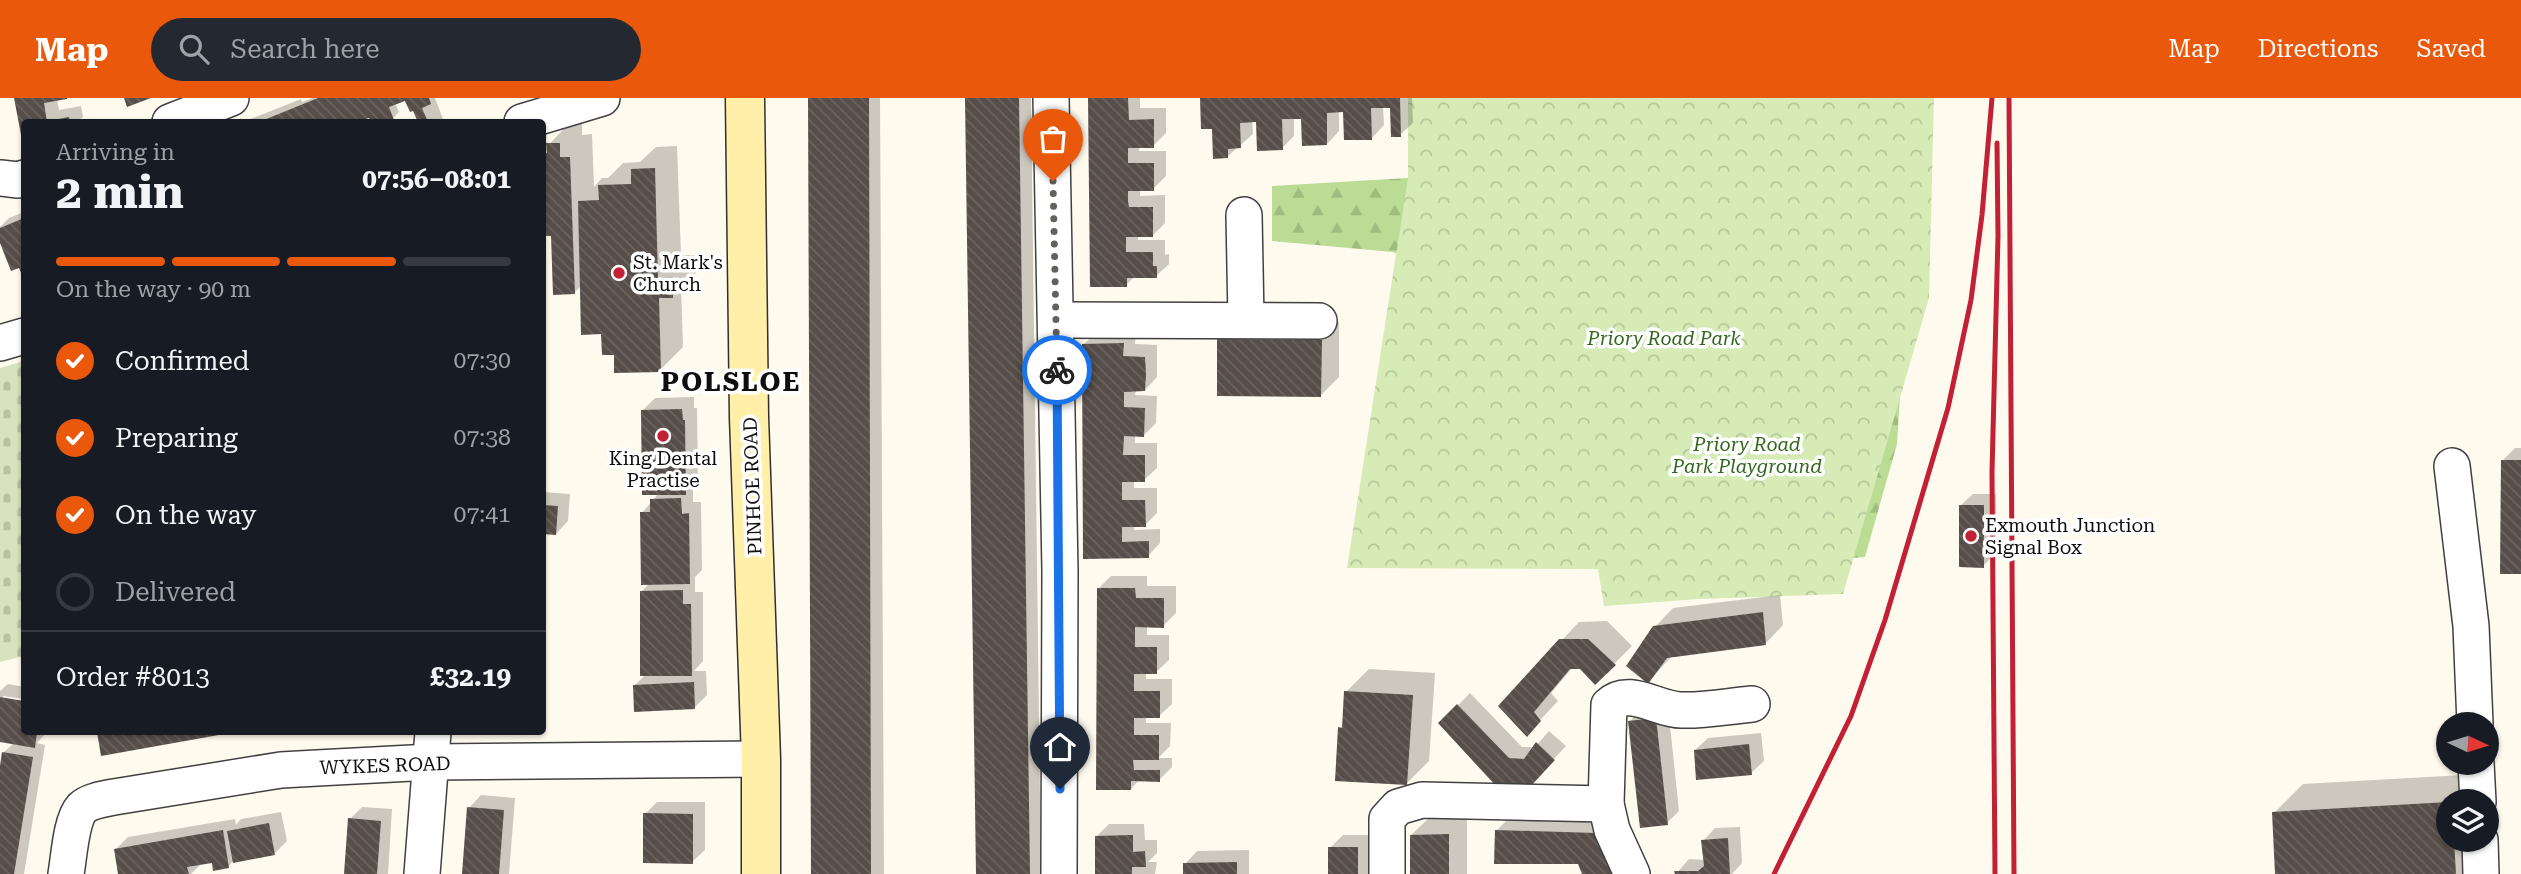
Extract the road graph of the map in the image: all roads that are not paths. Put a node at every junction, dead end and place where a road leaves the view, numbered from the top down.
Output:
1 (231, 98) edge
2 (602, 98) edge
3 (745, 98) edge
4 (1051, 98) edge
5 (178, 119) edge
6 (532, 119) edge
7 (0, 178) edge
8 (21, 179) edge
9 (1244, 215) dead end
10 (1245, 319) junction
11 (1056, 320) junction
12 (1319, 321) dead end
13 (21, 337) edge
14 (0, 343) edge
15 (2452, 466) dead end
16 (1752, 704) dead end
17 (2475, 712) edge
18 (432, 747) edge
19 (761, 759) junction
20 (1606, 804) junction
21 (2480, 852) edge
22 (66, 874) edge
23 (422, 874) edge
24 (761, 874) edge
25 (1059, 874) edge
26 (1387, 874) edge
27 (1632, 874) edge
28 (2481, 874) edge

1 - 5 street
2 - 6 street
3 - 19 main road, PINHOE ROAD
4 - 11 street
7 - 8 street
9 - 10 street
10 - 11 street
10 - 12 street
11 - 25 street
13 - 14 street
15 - 17 street
16 - 20 street
18 - 19 street, WYKES ROAD
18 - 22 street, WYKES ROAD
18 - 23 street
19 - 24 main road, PINHOE ROAD
20 - 26 street
20 - 27 street
21 - 28 street

